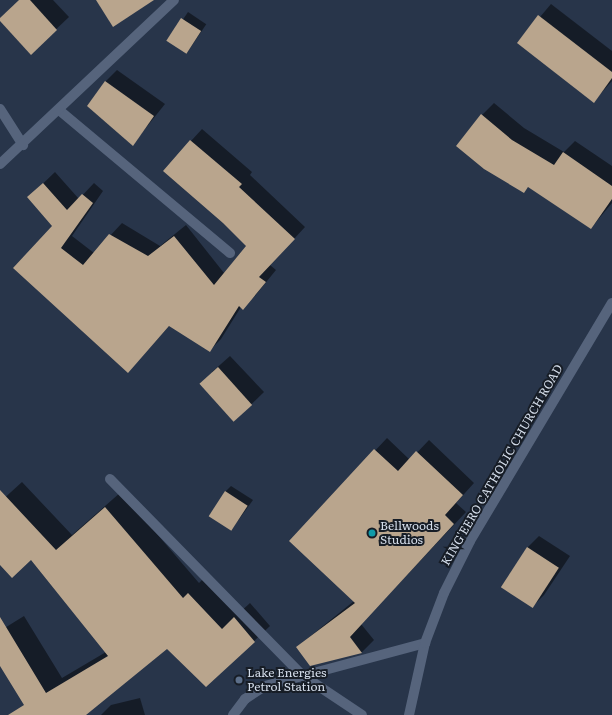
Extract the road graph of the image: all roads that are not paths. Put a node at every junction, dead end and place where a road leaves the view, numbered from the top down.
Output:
1 (174, 0) edge
2 (0, 109) edge
3 (59, 110) junction
4 (23, 145) junction
5 (0, 164) edge
6 (230, 253) dead end
7 (612, 302) edge
8 (110, 479) dead end
9 (425, 642) junction
10 (302, 675) junction
11 (233, 715) edge
12 (362, 715) edge
13 (409, 715) edge

1 - 3 street
2 - 4 street
3 - 4 street
3 - 6 street
4 - 5 street
7 - 9 street, KING'EERO CATHOLIC CHURCH ROAD
8 - 10 street
9 - 10 street
9 - 13 street, KING'EERO CATHOLIC CHURCH ROAD
10 - 11 street
10 - 12 street

